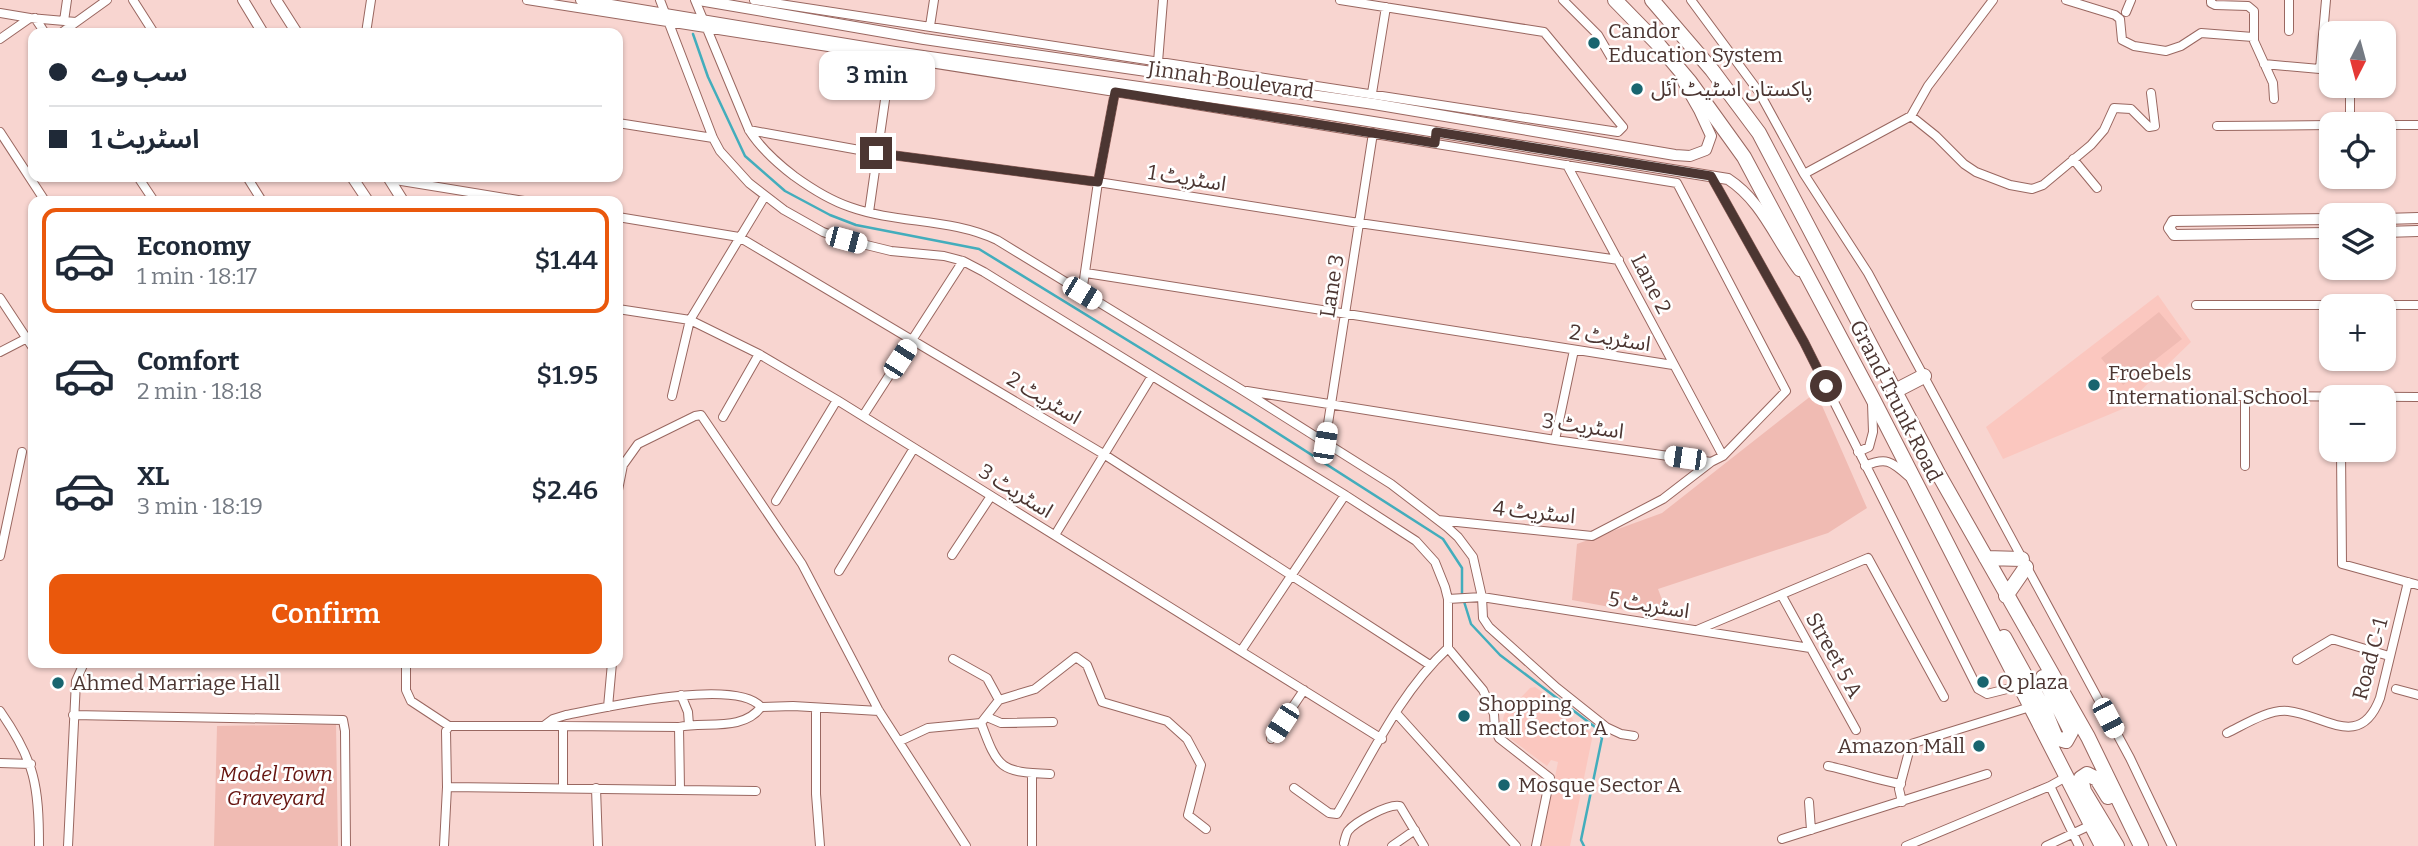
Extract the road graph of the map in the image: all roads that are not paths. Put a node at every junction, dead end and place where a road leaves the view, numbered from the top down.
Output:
1 (67, 0) edge
2 (107, 0) edge
3 (133, 0) edge
4 (243, 0) edge
5 (276, 0) edge
6 (371, 0) edge
7 (527, 0) edge
8 (581, 0) edge
9 (660, 0) edge
10 (697, 0) edge
11 (754, 0) edge
12 (934, 0) edge
13 (1163, 0) edge
14 (1340, 0) edge
15 (1563, 0) edge
16 (1615, 0) edge
17 (1651, 0) edge
18 (1691, 0) edge
19 (1993, 0) edge
20 (2066, 0) edge
21 (2131, 0) edge
22 (2211, 0) edge
23 (2289, 0) edge
24 (2326, 0) edge
25 (1368, 2) edge
26 (1386, 7) junction
27 (2126, 12) dead end
28 (0, 13) edge
29 (33, 18) junction
30 (666, 18) junction
31 (64, 21) junction
32 (2324, 21) edge
33 (76, 22) junction
34 (704, 24) junction
35 (930, 26) junction
36 (41, 28) edge
37 (68, 28) edge
38 (151, 28) edge
39 (260, 28) edge
40 (294, 28) edge
41 (367, 28) edge
42 (2289, 31) dead end
43 (998, 37) junction
44 (2253, 37) junction
45 (0, 39) edge
46 (1657, 43) junction
47 (996, 49) junction
48 (891, 58) junction
49 (1612, 59) dead end
50 (1158, 62) junction
51 (2264, 65) junction
52 (994, 69) junction
53 (2319, 69) edge
54 (1115, 92) junction
55 (1302, 93) junction
56 (1372, 93) junction
57 (2151, 93) dead end
58 (2274, 99) dead end
59 (1439, 109) junction
60 (1300, 110) junction
61 (1911, 116) junction
62 (623, 124) edge
63 (2319, 125) edge
64 (2396, 125) edge
65 (2418, 125) edge
66 (2217, 126) dead end
67 (749, 130) junction
68 (0, 132) edge
69 (1373, 133) junction
70 (713, 138) junction
71 (1436, 138) junction
72 (1621, 146) junction
73 (876, 153) junction
74 (2073, 159) junction
75 (1628, 163) junction
76 (1567, 165) junction
77 (1804, 174) junction
78 (28, 175) edge
79 (1711, 176) junction
80 (412, 182) edge
81 (1098, 182) junction
82 (2097, 188) dead end
83 (494, 196) edge
84 (765, 196) junction
85 (869, 212) junction
86 (623, 218) edge
87 (2418, 218) edge
88 (2319, 219) edge
89 (2396, 219) edge
90 (1359, 223) junction
91 (2396, 232) edge
92 (2418, 232) edge
93 (2319, 233) edge
94 (739, 237) junction
95 (1619, 260) junction
96 (963, 261) junction
97 (1086, 273) junction
98 (1082, 293) junction
99 (1817, 296) junction
100 (0, 298) edge
101 (2418, 305) edge
102 (2196, 306) dead end
103 (623, 310) edge
104 (1345, 314) junction
105 (690, 320) junction
106 (28, 334) edge
107 (28, 338) edge
108 (912, 339) junction
109 (1574, 350) junction
110 (0, 352) edge
111 (759, 354) junction
112 (1673, 365) junction
113 (1152, 376) junction
114 (1924, 376) junction
115 (1242, 390) junction
116 (1895, 391) junction
117 (672, 396) dead end
118 (2212, 396) dead end
119 (2245, 396) junction
120 (1872, 397) junction
121 (2319, 397) edge
122 (2396, 397) edge
123 (2418, 397) edge
124 (837, 400) junction
125 (1331, 404) junction
126 (863, 416) junction
127 (723, 417) dead end
128 (1555, 440) junction
129 (1325, 443) junction
130 (914, 448) junction
131 (22, 452) dead end
132 (1858, 452) junction
133 (1105, 455) junction
134 (1723, 456) junction
135 (623, 461) edge
136 (1712, 462) junction
137 (2341, 462) edge
138 (1865, 466) junction
139 (2245, 466) dead end
140 (1915, 482) junction
141 (1345, 495) junction
142 (992, 496) junction
143 (776, 501) dead end
144 (1438, 520) junction
145 (1055, 535) junction
146 (952, 555) dead end
147 (0, 556) edge
148 (1986, 558) junction
149 (2024, 563) junction
150 (839, 571) dead end
151 (1292, 575) junction
152 (2408, 582) junction
153 (2418, 585) edge
154 (1782, 596) junction
155 (2006, 596) junction
156 (1477, 597) junction
157 (1451, 599) junction
158 (2022, 624) junction
159 (1988, 625) junction
160 (1697, 630) junction
161 (1448, 648) junction
162 (1811, 648) junction
163 (1241, 651) junction
164 (2389, 656) junction
165 (953, 659) dead end
166 (2297, 660) dead end
167 (1430, 665) junction
168 (82, 668) edge
169 (406, 668) edge
170 (612, 668) edge
171 (2019, 686) junction
172 (2396, 689) dead end
173 (1304, 690) junction
174 (681, 695) junction
175 (2418, 695) edge
176 (1944, 697) dead end
177 (999, 700) junction
178 (2030, 706) junction
179 (608, 707) junction
180 (761, 708) junction
181 (816, 708) junction
182 (0, 711) edge
183 (880, 712) junction
184 (1397, 713) junction
185 (73, 715) junction
186 (984, 720) junction
187 (1053, 722) dead end
188 (545, 725) junction
189 (449, 726) junction
190 (563, 726) junction
191 (684, 726) junction
192 (1856, 730) dead end
193 (2227, 733) dead end
194 (1634, 736) dead end
195 (1271, 739) dead end
196 (1381, 739) junction
197 (900, 741) junction
198 (0, 763) edge
199 (30, 764) junction
200 (1828, 766) dead end
201 (1032, 773) junction
202 (1050, 774) dead end
203 (1987, 774) dead end
204 (2066, 777) junction
205 (1901, 785) junction
206 (2050, 786) junction
207 (447, 787) junction
208 (563, 788) junction
209 (596, 788) junction
210 (1294, 788) dead end
211 (680, 789) junction
212 (756, 791) dead end
213 (1809, 802) dead end
214 (1902, 802) junction
215 (2091, 825) junction
216 (1206, 829) dead end
217 (1415, 830) junction
218 (1811, 830) junction
219 (2073, 833) junction
220 (1782, 839) dead end
221 (1344, 843) dead end
222 (39, 846) edge
223 (68, 846) edge
224 (346, 846) edge
225 (444, 846) edge
226 (598, 846) edge
227 (820, 846) edge
228 (965, 846) edge
229 (1032, 846) edge
230 (1392, 846) edge
231 (1424, 846) edge
232 (1516, 846) edge
233 (1536, 846) edge
234 (1906, 846) edge
235 (2046, 846) edge
236 (2079, 846) edge
237 (2102, 846) edge
238 (2117, 846) edge
239 (2133, 846) edge
240 (2141, 846) edge
241 (2172, 846) edge

1 - 31 street
2 - 33 street
3 - 38 street
4 - 39 street
5 - 40 street
6 - 41 street
7 - 30 street
8 - 30 street, Jinnah Boulevard
9 - 30 street
10 - 34 street
10 - 47 street, Jinnah Boulevard
11 - 35 street
12 - 35 street
13 - 50 street
14 - 25 street
15 - 49 street
16 - 46 highway, Grand Trunk Road
17 - 116 highway, Grand Trunk Road
18 - 77 street
19 - 61 street
20 - 44 street
21 - 27 street
22 - 44 street
23 - 42 street
24 - 32 street
25 - 26 street
26 - 56 street
26 - 59 street
28 - 29 street
29 - 31 street
29 - 36 street
29 - 45 street
30 - 34 street, Jinnah Boulevard
30 - 70 street
31 - 33 street
33 - 37 street
34 - 48 street
34 - 52 street, Jinnah Boulevard
34 - 67 street
35 - 43 street
43 - 47 street
43 - 50 street
44 - 51 street
46 - 72 street, Jinnah Boulevard
46 - 99 highway, Grand Trunk Road
47 - 55 street, Jinnah Boulevard
48 - 52 street
48 - 73 street
50 - 56 street
51 - 53 street
51 - 58 street
52 - 54 street
52 - 60 street, Jinnah Boulevard
54 - 69 street
54 - 81 street
55 - 59 street, Jinnah Boulevard
55 - 60 street
56 - 59 street
57 - 74 street
59 - 72 street, Jinnah Boulevard
60 - 71 street, Jinnah Boulevard
61 - 74 street
61 - 77 street
62 - 70 street
63 - 66 street
64 - 65 street
67 - 73 street, اسٹریٹ 1
67 - 85 street
68 - 78 street
69 - 71 street
69 - 90 street, Lane 3
70 - 84 street
71 - 75 street, Jinnah Boulevard
71 - 76 street
72 - 75 street
73 - 81 street, اسٹریٹ 1
73 - 85 street
74 - 82 street
75 - 79 street, Jinnah Boulevard
76 - 95 street, Lane 2
76 - 134 street, اسٹریٹ 4
77 - 114 street
79 - 99 street, Jinnah Boulevard
79 - 132 street
80 - 83 street
81 - 90 street, اسٹریٹ 1
81 - 97 street
84 - 94 street
84 - 96 street
85 - 98 street
86 - 94 street, اسٹریٹ 2
87 - 89 street
88 - 93 street
90 - 95 street, اسٹریٹ 1
90 - 104 street, Lane 3
91 - 92 street
94 - 105 street
94 - 108 street, اسٹریٹ 2
95 - 112 street, Lane 2
96 - 108 street
96 - 113 street
97 - 98 street
97 - 104 street, اسٹریٹ 2
98 - 115 street
99 - 120 highway, Grand Trunk Road
100 - 106 street
101 - 102 street
103 - 105 street, اسٹریٹ 3
104 - 109 street, اسٹریٹ 2
104 - 125 street, Lane 3
105 - 111 street, اسٹریٹ 3
105 - 117 street
107 - 110 street
108 - 126 street
108 - 133 street, اسٹریٹ 2
109 - 112 street, اسٹریٹ 2
109 - 128 street
111 - 124 street, اسٹریٹ 3
111 - 127 street
112 - 134 street, Lane 2
113 - 133 street
113 - 141 street
114 - 116 highway
114 - 149 street
115 - 125 street, اسٹریٹ 3
115 - 129 street
116 - 148 highway, Grand Trunk Road
118 - 119 street
119 - 121 street
119 - 139 street
120 - 132 street
120 - 140 highway, Grand Trunk Road
122 - 123 street
124 - 126 street, اسٹریٹ 3
124 - 143 street
125 - 128 street, اسٹریٹ 3
125 - 129 street, Lane 3
126 - 130 street, اسٹریٹ 3
128 - 136 street, اسٹریٹ 3
129 - 144 street
130 - 142 street, اسٹریٹ 3
130 - 150 street
131 - 147 street
132 - 138 street
133 - 145 street
133 - 151 street, اسٹریٹ 2
134 - 136 street, اسٹریٹ 4
135 - 183 street
136 - 144 street, اسٹریٹ 4
137 - 152 street
138 - 140 street
138 - 171 street
140 - 159 highway, Grand Trunk Road
141 - 151 street
141 - 157 street
142 - 145 street, اسٹریٹ 3
142 - 146 street
144 - 156 street
145 - 163 street, اسٹریٹ 3
148 - 149 highway
148 - 155 highway, Grand Trunk Road
149 - 155 highway
149 - 241 street
151 - 163 street
151 - 167 street, اسٹریٹ 2
152 - 153 street
152 - 164 street, Road C-1
154 - 160 street
154 - 162 street, Street 5 A
154 - 176 street
155 - 158 highway, Grand Trunk Road
156 - 157 street, اسٹریٹ 5
156 - 160 street, اسٹریٹ 5
156 - 194 street
157 - 161 street
158 - 159 highway
158 - 240 highway, Grand Trunk Road
159 - 171 highway, Grand Trunk Road
160 - 162 street, اسٹریٹ 5
161 - 167 street
161 - 233 street
162 - 192 street, Street 5 A
163 - 173 street, اسٹریٹ 3
164 - 166 street
164 - 193 street, Road C-1
165 - 177 street
167 - 184 street
168 - 185 street
169 - 189 street
170 - 179 street
171 - 178 highway, Grand Trunk Road
172 - 175 street
173 - 195 street
173 - 196 street, اسٹریٹ 3
174 - 179 street
174 - 180 street
174 - 191 street
177 - 186 street
177 - 216 street
178 - 204 highway, Grand Trunk Road
178 - 205 street
179 - 188 street
180 - 181 street
180 - 191 street
181 - 183 street
181 - 227 street
182 - 199 street
183 - 197 street
184 - 196 street
184 - 232 street
185 - 223 street
185 - 224 street
186 - 187 street
186 - 197 street
186 - 201 street
188 - 189 street
188 - 190 street
189 - 207 street
190 - 191 street
190 - 208 street
191 - 211 street
196 - 210 street
197 - 228 street
198 - 199 street
199 - 222 street
200 - 205 street
201 - 202 street
201 - 229 street
203 - 214 street
204 - 206 street
204 - 215 highway, Grand Trunk Road
205 - 214 street
206 - 219 street
206 - 234 street
207 - 208 street
207 - 225 street
208 - 209 street
209 - 211 street
209 - 226 street
211 - 212 street
213 - 218 street
214 - 218 street
215 - 219 street
215 - 237 highway, Grand Trunk Road
217 - 221 street
217 - 230 street
217 - 231 street
218 - 220 street
219 - 235 street
219 - 236 street
238 - 239 highway

